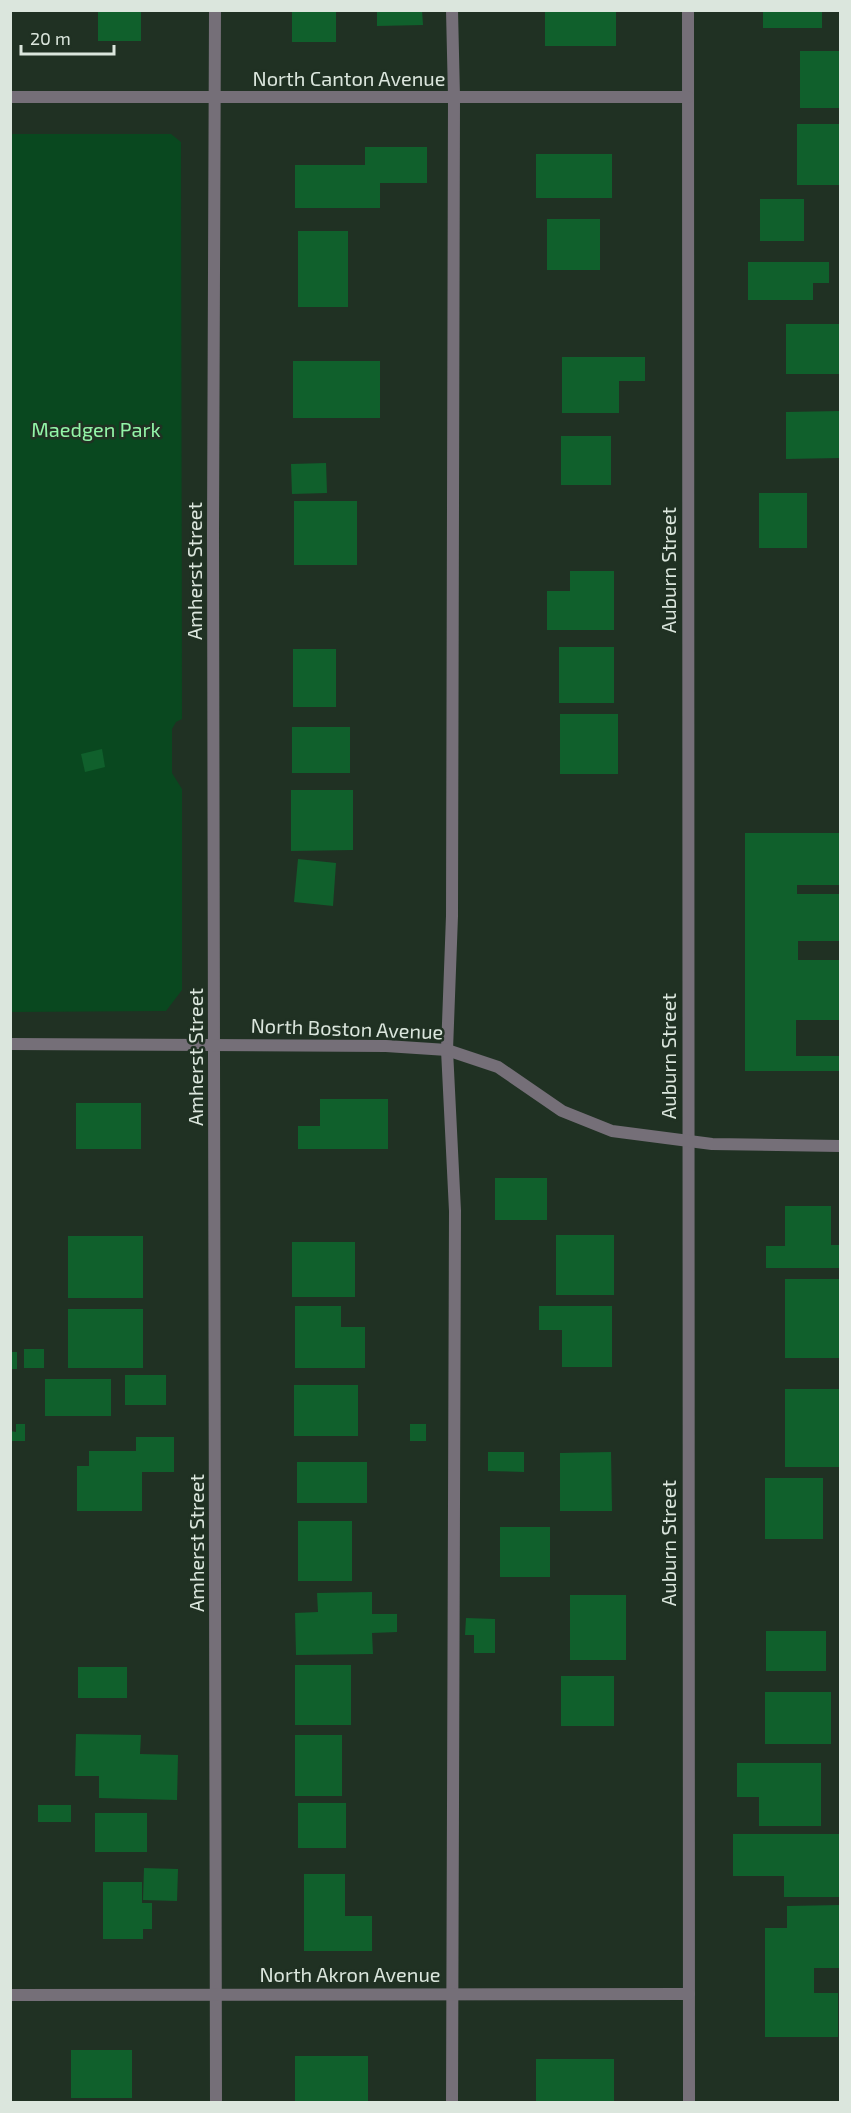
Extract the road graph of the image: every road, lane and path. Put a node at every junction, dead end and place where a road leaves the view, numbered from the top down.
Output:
1 (215, 10) edge
2 (452, 10) edge
3 (688, 10) edge
4 (10, 97) edge
5 (454, 97) junction
6 (687, 97) junction
7 (215, 98) junction
8 (10, 1044) edge
9 (214, 1044) junction
10 (447, 1050) junction
11 (687, 1141) junction
12 (840, 1146) edge
13 (216, 1993) junction
14 (452, 1993) junction
15 (688, 1994) junction
16 (10, 1995) edge
17 (216, 2103) edge
18 (452, 2103) edge
19 (689, 2103) edge

1 - 7 street, Amherst Street
2 - 5 street
3 - 6 street, Auburn Street
4 - 7 street, North Canton Avenue
5 - 6 street, North Canton Avenue
5 - 7 street, North Canton Avenue
5 - 10 street
6 - 11 street, Auburn Street
7 - 9 street, Amherst Street
8 - 9 street, North Boston Avenue
9 - 10 street, North Boston Avenue
9 - 13 street, Amherst Street
10 - 11 street, North Boston Avenue
10 - 14 street
11 - 12 street, North Boston Avenue
11 - 15 street, Auburn Street
13 - 14 street, North Akron Avenue
13 - 16 street, North Akron Avenue
13 - 17 street, Amherst Street
14 - 15 street, North Akron Avenue
14 - 18 street
15 - 19 street, Auburn Street

